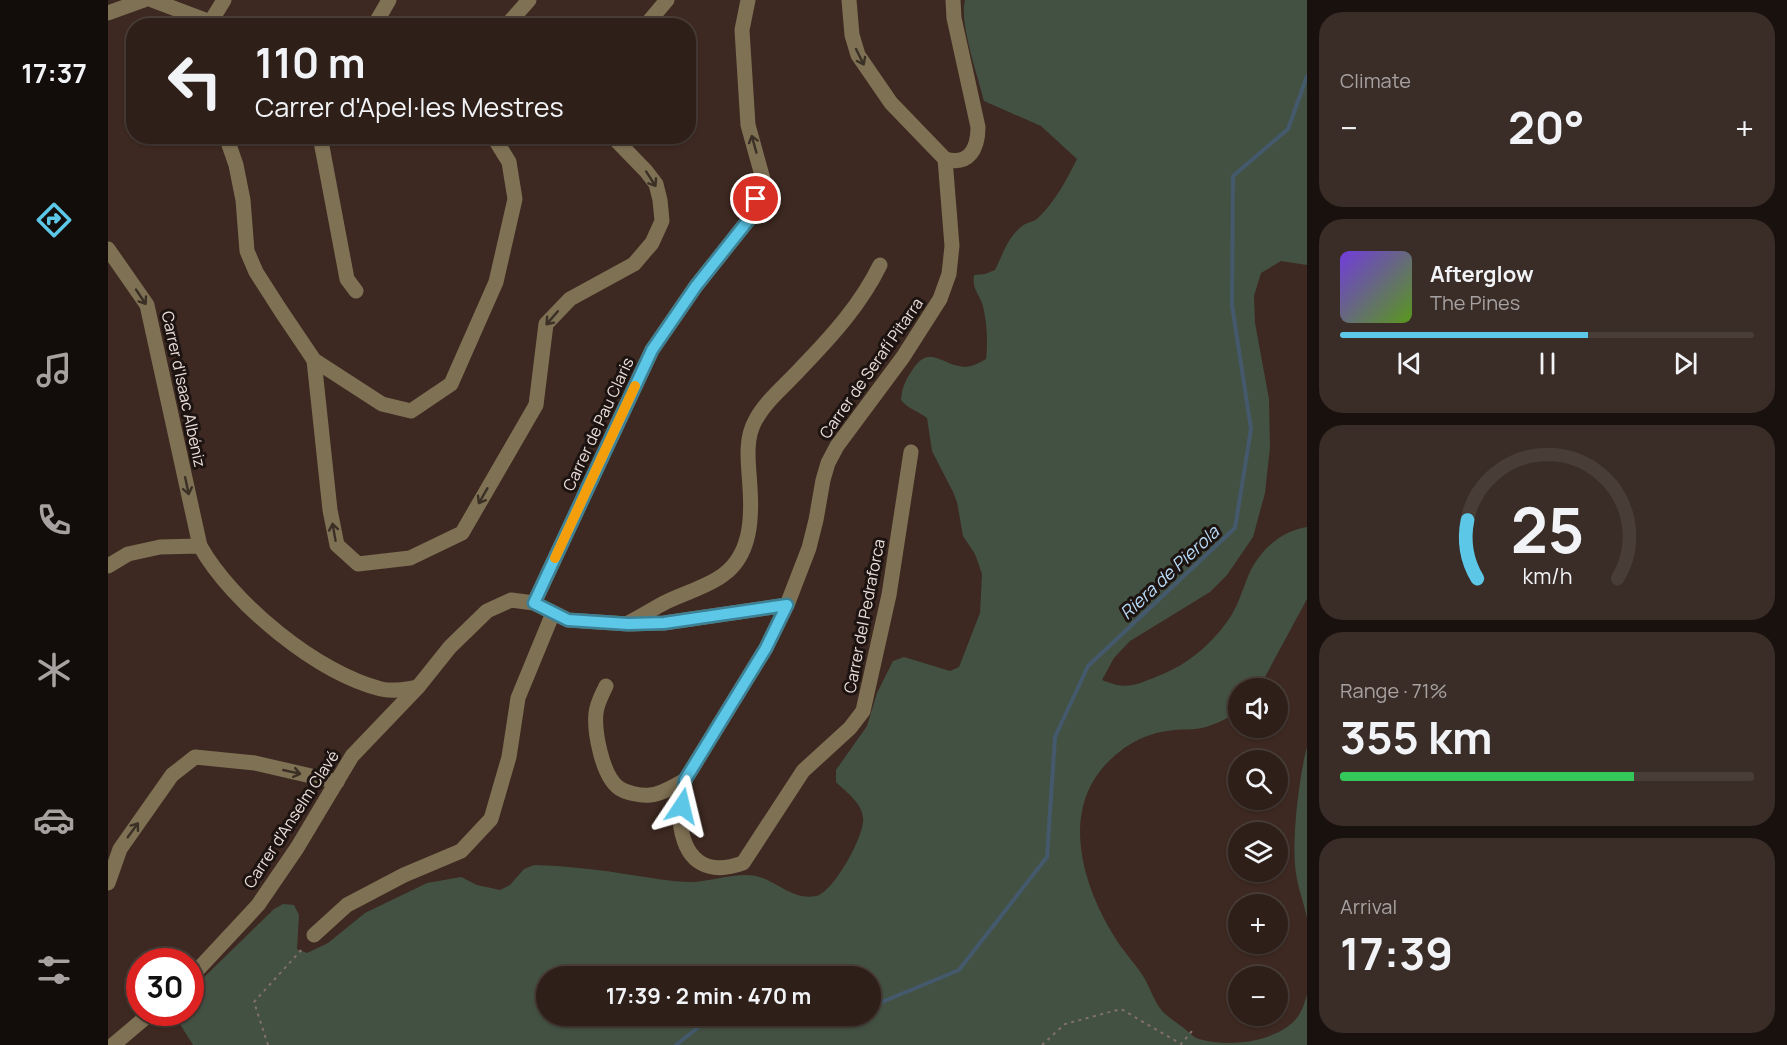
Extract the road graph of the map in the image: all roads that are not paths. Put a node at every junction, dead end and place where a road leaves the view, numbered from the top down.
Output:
1 (144, 0) edge
2 (152, 0) edge
3 (224, 0) edge
4 (390, 0) edge
5 (529, 0) edge
6 (667, 0) edge
7 (748, 0) edge
8 (849, 0) edge
9 (953, 0) edge
10 (108, 13) edge
11 (198, 18) edge
12 (211, 18) edge
13 (379, 18) edge
14 (513, 18) edge
15 (652, 18) edge
16 (229, 144) edge
17 (322, 144) edge
18 (498, 144) edge
19 (620, 144) edge
20 (945, 159) junction
21 (108, 249) edge
22 (880, 266) dead end
23 (356, 291) dead end
24 (314, 360) junction
25 (911, 452) dead end
26 (200, 546) junction
27 (108, 566) edge
28 (534, 603) junction
29 (787, 605) junction
30 (554, 613) junction
31 (628, 624) junction
32 (606, 686) dead end
33 (417, 687) junction
34 (685, 780) junction
35 (337, 782) junction
36 (108, 882) edge
37 (314, 935) road end
38 (204, 963) edge
39 (135, 1026) edge
40 (113, 1045) edge

1 - 10 street
2 - 11 street
3 - 12 street
4 - 13 street
5 - 14 street
6 - 15 street
28 -> 7 street, Carrer de Pau Claris
8 -> 20 street
9 - 20 street
16 - 24 street
17 - 23 street
18 - 24 street
19 -> 24 street
20 - 29 street, Carrer de Serafí Pitarra
21 -> 26 street, Carrer d'Isaac Albéniz
22 - 31 street
25 - 34 street, Carrer del Pedraforca
26 - 27 street
26 - 33 street
28 - 30 street
28 - 33 street, Carrer d'Anselm Clavé
29 - 31 street
29 - 34 street, Carrer de Serafí Pitarra
30 - 31 street
30 - 37 street
32 - 34 street
33 - 35 street, Carrer d'Anselm Clavé
36 -> 35 street
35 - 38 street, Carrer d'Anselm Clavé
39 - 40 street

